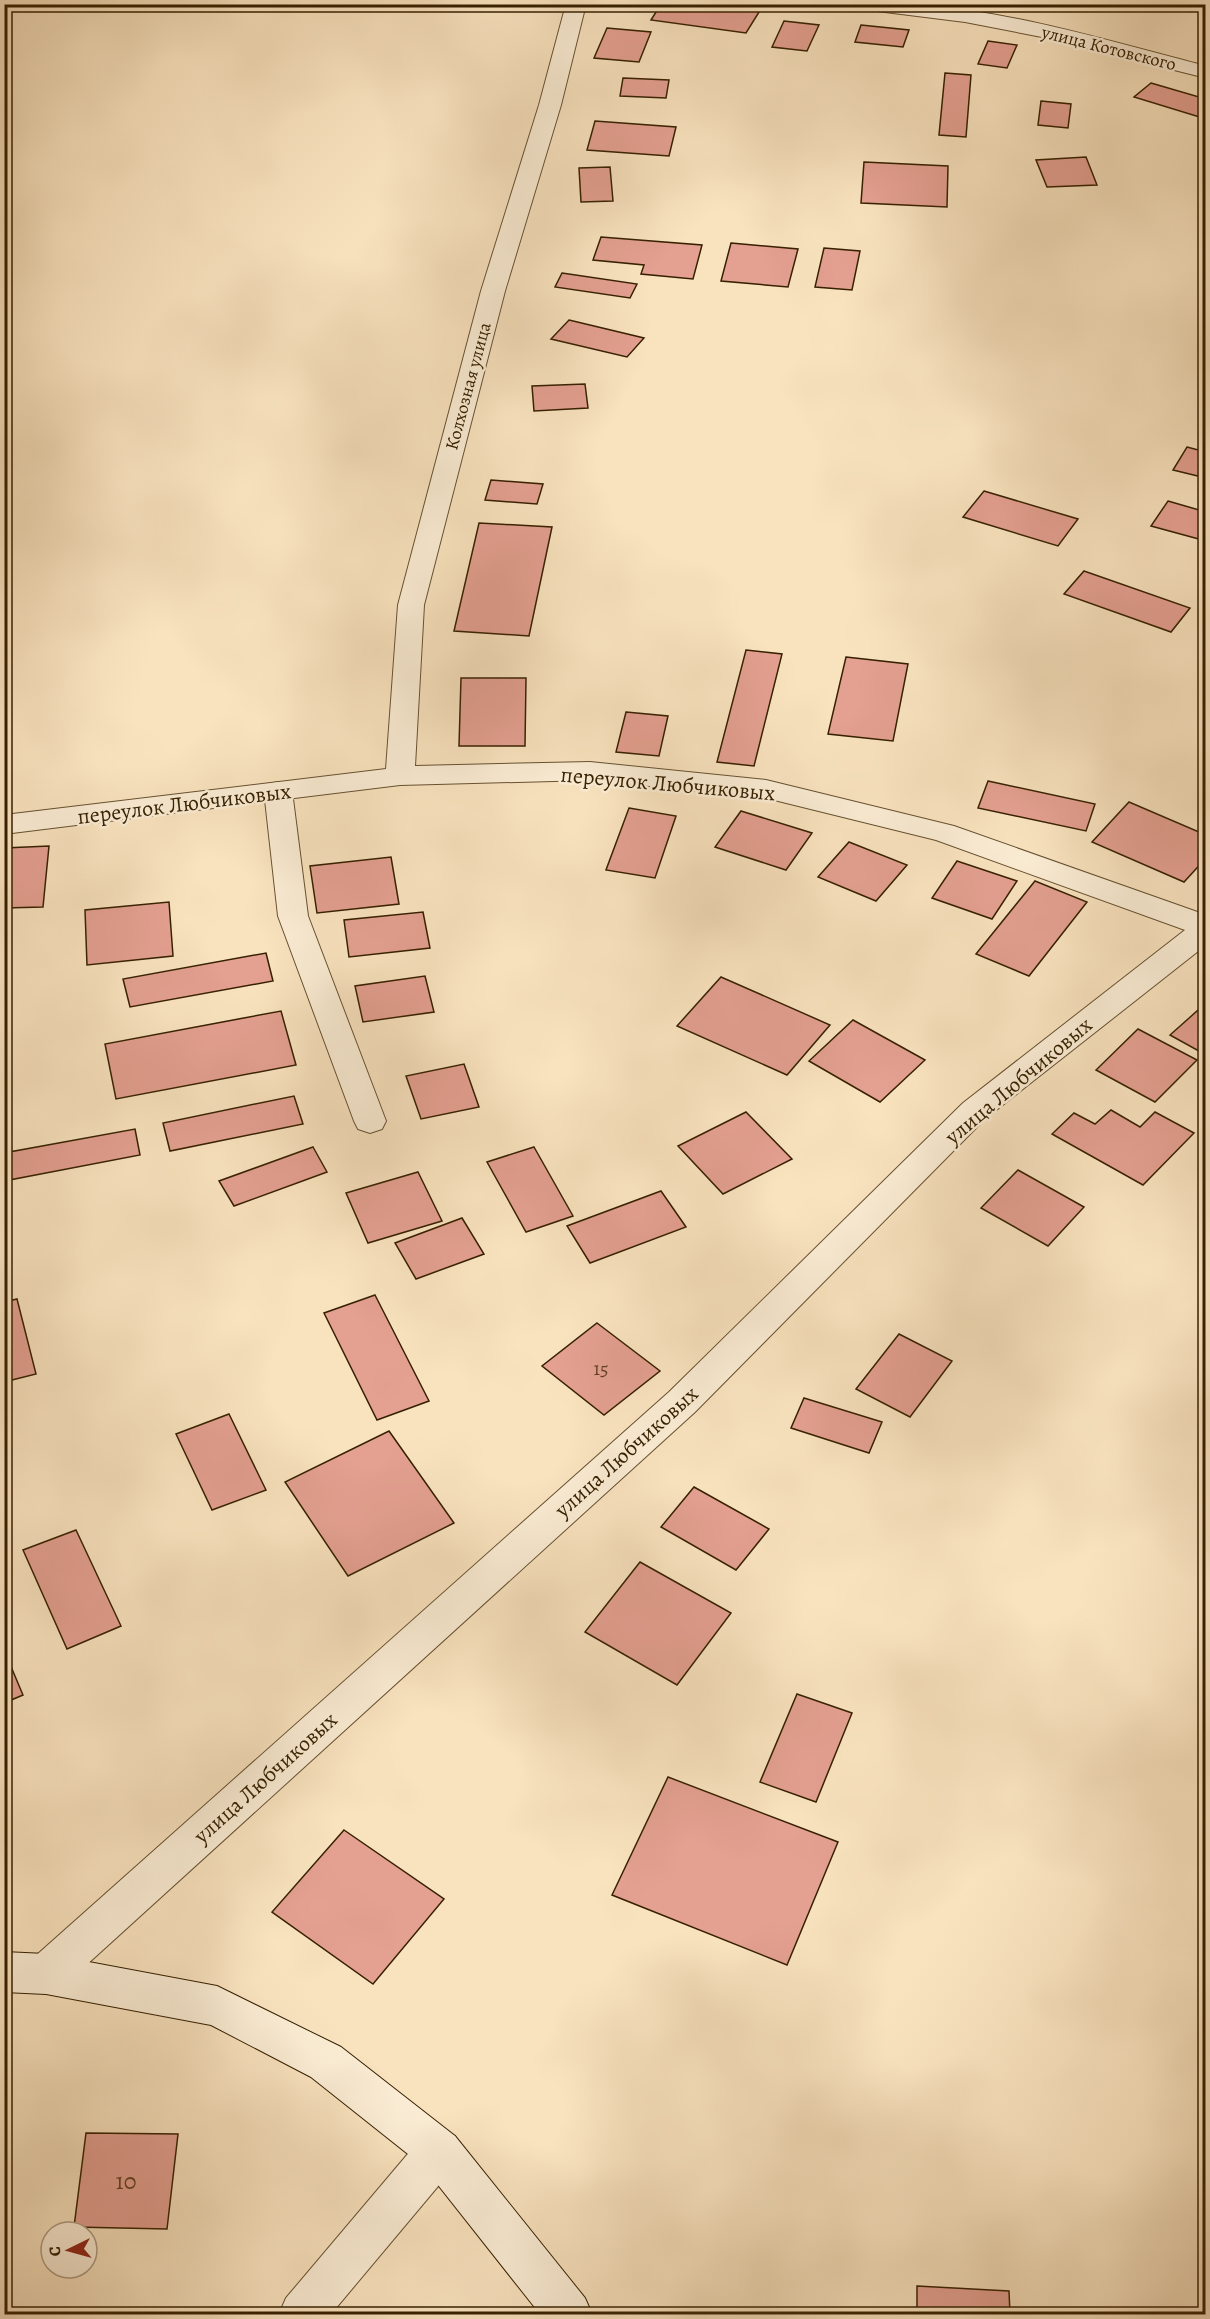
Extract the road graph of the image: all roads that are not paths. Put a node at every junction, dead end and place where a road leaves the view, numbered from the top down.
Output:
1 (576, 4) edge
2 (869, 4) edge
3 (968, 10) edge
4 (1206, 72) edge
5 (400, 776) junction
6 (278, 790) junction
7 (4, 825) edge
8 (1206, 928) edge
9 (370, 1121) dead end
10 (4, 1972) edge
11 (46, 1974) junction
12 (439, 2151) junction
13 (302, 2314) edge
14 (569, 2314) edge

1 - 5 street, Колхозная улица
2 - 3 street, улица Котовского
3 - 4 street, улица Котовского
5 - 6 street, переулок Любчиковых
5 - 8 street, переулок Любчиковых
6 - 7 street, переулок Любчиковых
6 - 9 street
8 - 11 street, улица Любчиковых
10 - 11 street
11 - 12 street
12 - 13 street
12 - 14 street

